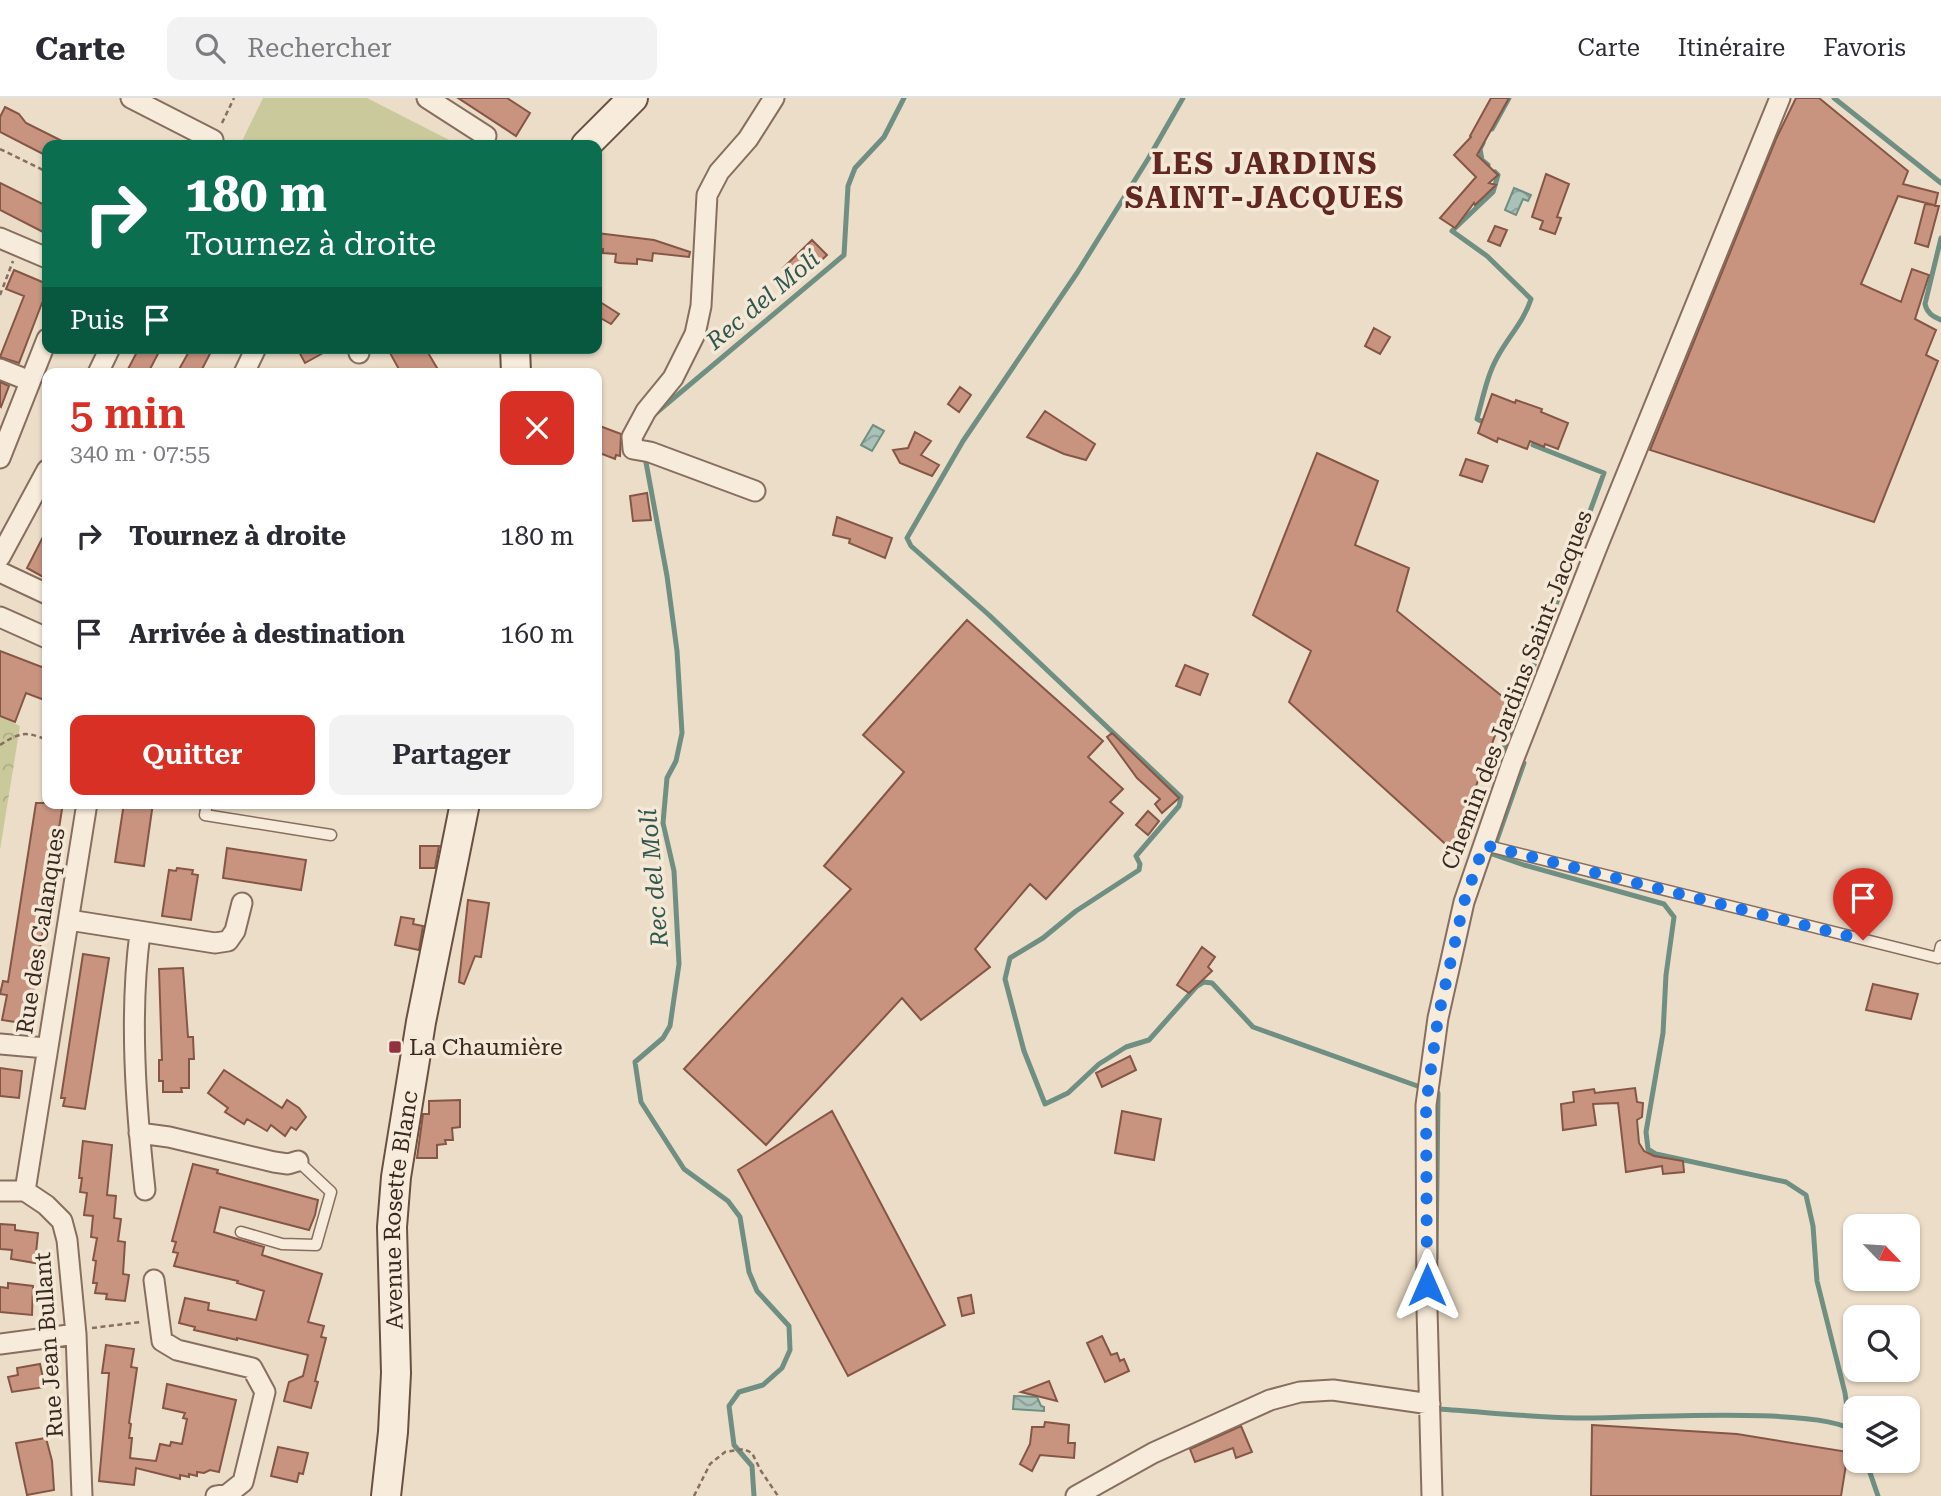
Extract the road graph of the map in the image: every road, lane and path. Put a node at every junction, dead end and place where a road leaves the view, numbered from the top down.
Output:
1 (131, 98) edge
2 (234, 98) edge
3 (427, 98) edge
4 (633, 98) edge
5 (774, 98) edge
6 (1780, 98) edge
7 (486, 136) dead end
8 (208, 140) edge
9 (213, 140) edge
10 (591, 140) edge
11 (0, 149) edge
12 (42, 170) edge
13 (0, 238) edge
14 (21, 246) junction
15 (42, 256) edge
16 (0, 295) edge
17 (42, 351) edge
18 (0, 369) edge
19 (30, 381) junction
20 (0, 458) edge
21 (42, 479) edge
22 (755, 491) dead end
23 (0, 557) edge
24 (0, 572) edge
25 (42, 592) edge
26 (0, 617) edge
27 (42, 636) edge
28 (42, 738) edge
29 (0, 745) edge
30 (86, 809) edge
31 (206, 809) edge
32 (464, 809) edge
33 (331, 835) dead end
34 (1492, 848) junction
35 (242, 903) dead end
36 (69, 920) junction
37 (140, 933) junction
38 (1941, 946) edge
39 (0, 1044) edge
40 (46, 1048) junction
41 (139, 1133) junction
42 (298, 1161) joint
43 (0, 1191) edge
44 (25, 1191) junction
45 (145, 1191) dead end
46 (241, 1232) dead end
47 (154, 1280) dead end
48 (134, 1323) dead end
49 (76, 1334) junction
50 (0, 1344) edge
51 (1430, 1404) junction
52 (82, 1496) edge
53 (216, 1496) edge
54 (386, 1496) edge
55 (694, 1496) edge
56 (778, 1496) edge
57 (1076, 1496) edge
58 (1432, 1496) edge

1 - 8 street
2 - 9 path
3 - 7 street
4 - 10 main road
5 - 22 street
6 - 34 street, Chemin des Jardins Saint-Jacques
11 - 12 path
13 - 14 street
14 - 15 street
14 - 16 path
17 - 19 street
18 - 19 street
19 - 20 street
21 - 23 street
24 - 25 street
26 - 27 street
28 - 29 path
30 - 36 street, Rue des Calanques
31 - 33 lane
32 - 54 main road, Avenue Rosette Blanc
34 - 38 lane
34 - 51 street, Chemin des Jardins Saint-Jacques
35 - 37 street
36 - 37 street
36 - 40 street, Rue des Calanques
37 - 41 street
39 - 40 street
40 - 44 street, Rue des Calanques
41 - 42 street
41 - 45 street
42 - 46 lane
43 - 44 street
44 - 49 street, Rue Jean Bullant
47 - 53 street
48 - 49 path
49 - 50 street
49 - 52 street, Rue Jean Bullant
51 - 57 street
51 - 58 street, Chemin des Jardins Saint-Jacques
55 - 56 path

